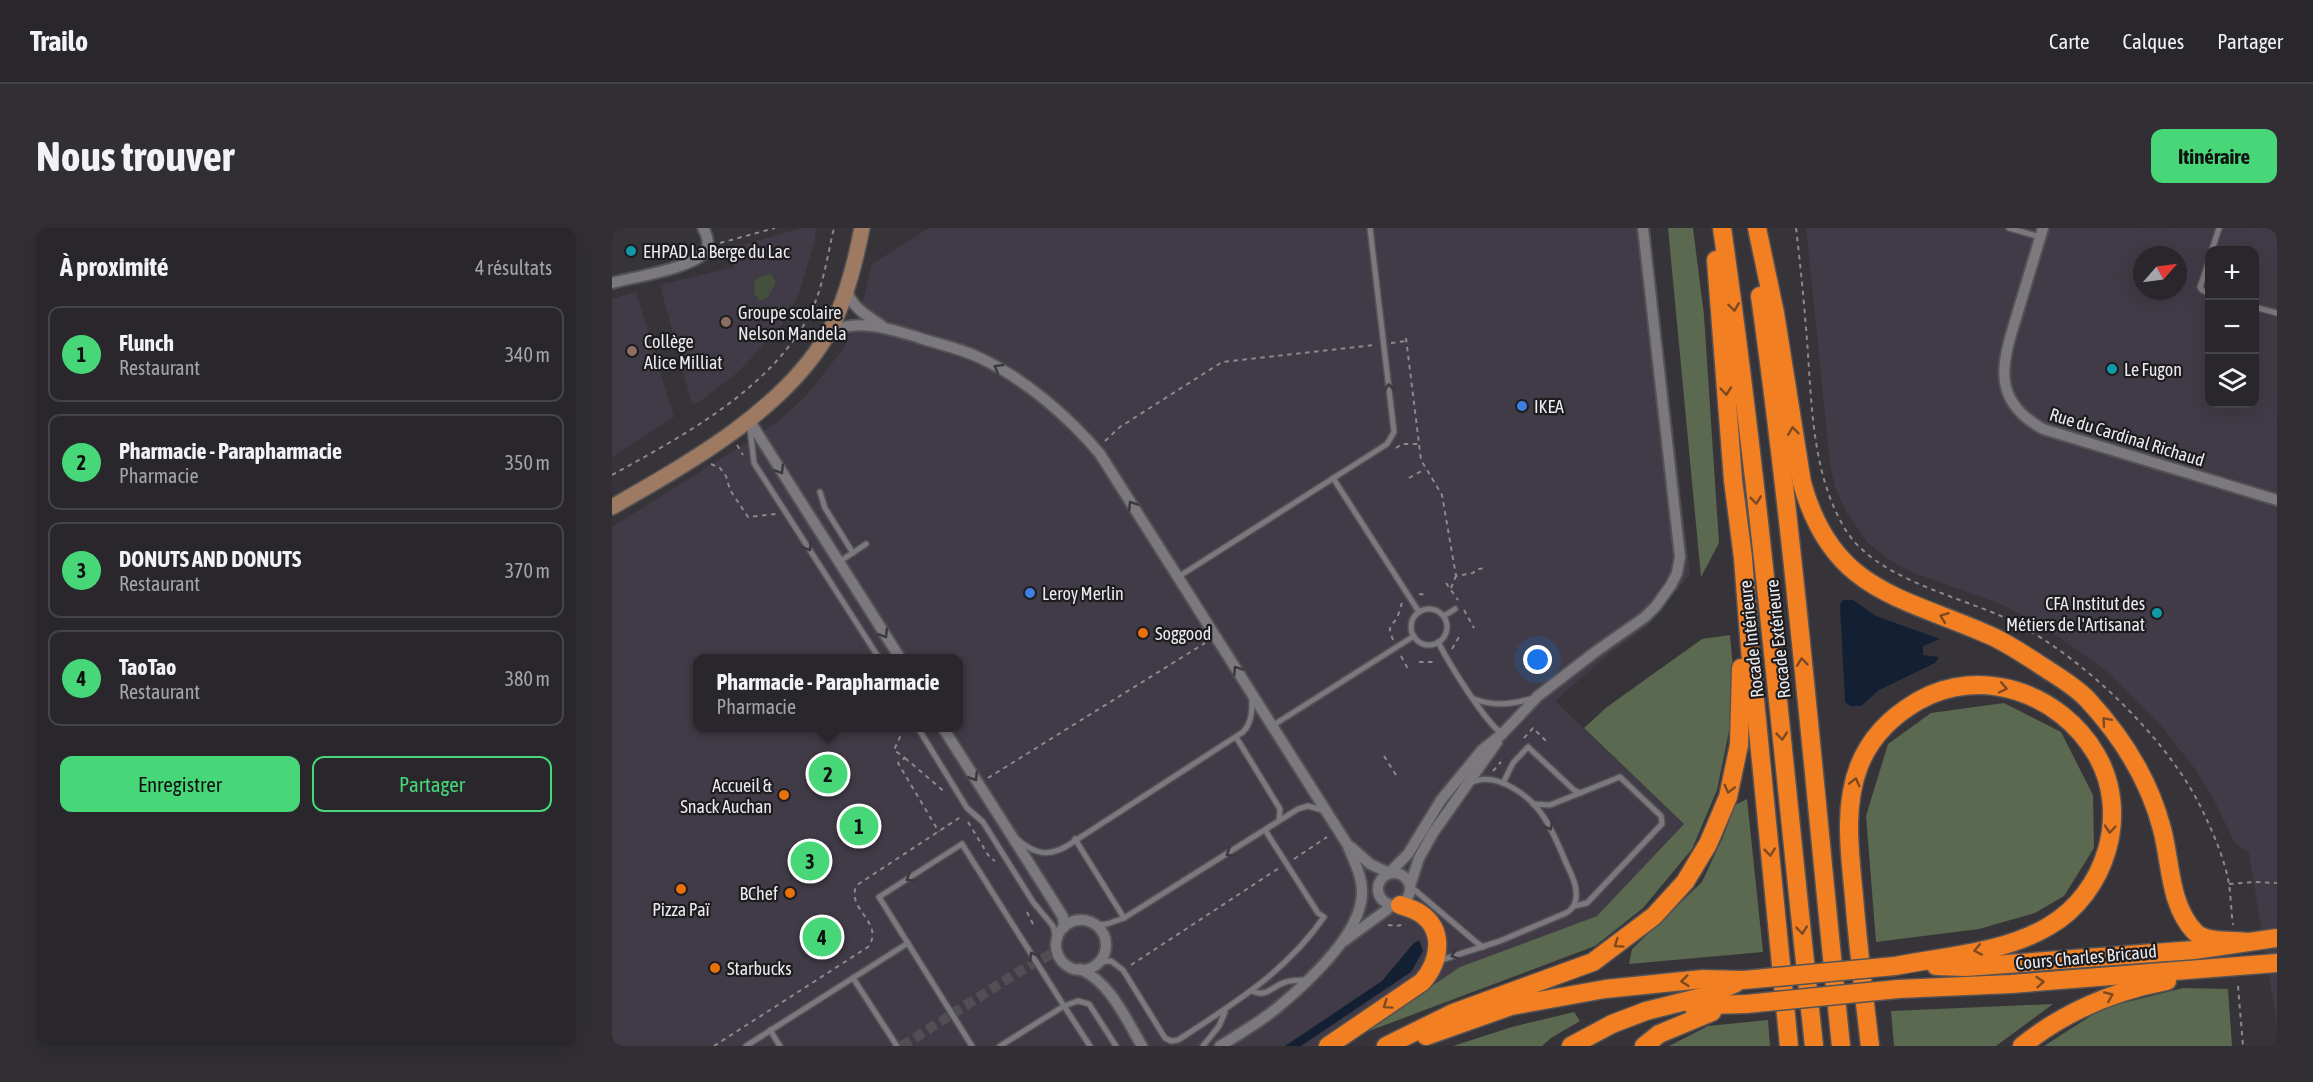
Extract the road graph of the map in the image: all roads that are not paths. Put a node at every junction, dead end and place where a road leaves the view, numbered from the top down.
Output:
1 (703, 228) edge
2 (862, 228) edge
3 (1370, 228) edge
4 (1643, 228) edge
5 (1714, 228) edge
6 (1722, 228) edge
7 (1750, 228) edge
8 (1757, 228) edge
9 (2009, 228) edge
10 (2219, 228) edge
11 (2042, 233) edge
12 (2213, 246) edge
13 (2205, 272) edge
14 (612, 283) edge
15 (846, 287) junction
16 (2205, 292) edge
17 (2259, 308) edge
18 (2277, 313) edge
19 (884, 327) junction
20 (828, 333) junction
21 (749, 420) junction
22 (1333, 478) junction
23 (1734, 480) junction
24 (820, 492) dead end
25 (2277, 500) edge
26 (612, 507) edge
27 (866, 544) dead end
28 (853, 553) junction
29 (838, 562) junction
30 (1178, 577) junction
31 (1455, 609) dead end
32 (1419, 612) junction
33 (1444, 616) junction
34 (1414, 636) junction
35 (1438, 642) junction
36 (876, 654) edge
37 (897, 654) edge
38 (1252, 694) junction
39 (1538, 696) junction
40 (1474, 699) junction
41 (1272, 726) junction
42 (920, 732) edge
43 (946, 732) edge
44 (1502, 734) junction
45 (1236, 737) junction
46 (1503, 783) junction
47 (1468, 784) junction
48 (1581, 794) junction
49 (1533, 804) junction
50 (1326, 813) junction
51 (1279, 821) junction
52 (1265, 830) junction
53 (1010, 833) junction
54 (1075, 839) junction
55 (1347, 844) junction
56 (1389, 873) junction
57 (1410, 886) junction
58 (1396, 905) junction
59 (1574, 906) junction
60 (1124, 918) junction
61 (1096, 925) junction
62 (1064, 927) junction
63 (2277, 938) edge
64 (2247, 942) junction
65 (908, 943) junction
66 (1057, 943) junction
67 (1341, 943) junction
68 (1484, 947) junction
69 (1099, 962) junction
70 (1434, 963) junction
71 (2277, 963) edge
72 (2250, 965) junction
73 (1895, 966) junction
74 (1080, 969) junction
75 (853, 978) junction
76 (1309, 980) junction
77 (1744, 980) junction
78 (1252, 991) junction
79 (1746, 1004) junction
80 (1064, 1006) junction
81 (1225, 1010) junction
82 (770, 1030) junction
83 (746, 1046) edge
84 (780, 1046) edge
85 (897, 1046) edge
86 (972, 1046) edge
87 (1000, 1046) edge
88 (1090, 1046) edge
89 (1116, 1046) edge
90 (1142, 1046) edge
91 (1203, 1046) edge
92 (1220, 1046) edge
93 (1328, 1046) edge
94 (1386, 1046) edge
95 (1394, 1046) edge
96 (1571, 1046) edge
97 (1594, 1046) edge
98 (1644, 1046) edge
99 (1789, 1046) edge
100 (1814, 1046) edge
101 (1841, 1046) edge
102 (1870, 1046) edge
103 (2022, 1046) edge

1 - 14 street
2 - 15 street
22 -> 3 lane
4 - 39 street
5 -> 23 highway
6 -> 100 highway, Rocade Intérieure
101 -> 7 highway, Rocade Extérieure
64 -> 8 highway
9 - 11 lane
10 - 12 lane
11 - 25 street, Rue du Cardinal Richaud
13 - 16 lane
15 - 19 street
15 - 20 street
17 - 18 lane
19 - 20 street
30 -> 19 street
20 - 21 street
21 - 26 street
21 -> 29 street
21 -> 36 lane
22 - 30 lane
22 - 32 lane
23 -> 94 highway
23 -> 99 highway
24 - 28 lane
27 - 28 lane
28 - 29 lane
29 -> 37 street
38 -> 30 street
31 - 33 lane
32 - 33 lane
32 - 34 lane
33 - 35 lane
34 - 35 lane
34 - 41 lane
35 - 40 lane
38 - 41 street
38 - 45 lane
39 - 40 lane
39 - 44 street
40 - 44 lane
41 - 50 street
42 - 66 lane
43 -> 53 street
44 - 47 street
44 - 56 street
45 - 51 lane
45 - 54 lane
46 - 47 lane
46 - 48 lane
46 - 49 lane
47 - 57 street
48 - 49 lane
48 - 59 lane
49 -> 59 lane
50 - 51 lane
50 - 55 street
51 - 52 lane
52 -> 60 lane
52 - 78 lane
53 - 54 lane
53 - 62 street
54 - 60 lane
55 - 56 street
55 - 67 street
56 - 57 street
56 - 58 street
57 - 58 street
57 - 68 lane
58 - 67 street
58 - 70 highway
59 - 68 lane
60 - 61 lane
61 - 62 street
61 - 69 street
62 - 66 street
63 - 64 highway
64 - 73 highway
65 - 75 lane
80 -> 65 lane
65 - 86 lane
66 - 74 street
67 - 76 street
68 -> 70 lane
69 - 74 street
69 - 81 lane
70 -> 93 highway
71 - 72 highway, Cours Charles Bricaud
79 -> 72 highway, Cours Charles Bricaud, bridge
103 -> 72 highway
73 - 77 highway, bridge
102 -> 73 highway
74 - 90 street
75 - 82 lane
75 - 85 lane
76 - 78 lane
76 - 92 street
77 -> 95 highway
77 - 96 highway
78 - 81 lane
79 - 97 highway
79 - 98 highway
80 - 87 lane
80 - 88 lane
80 - 89 lane
81 - 91 lane
82 - 83 lane
82 - 84 lane

